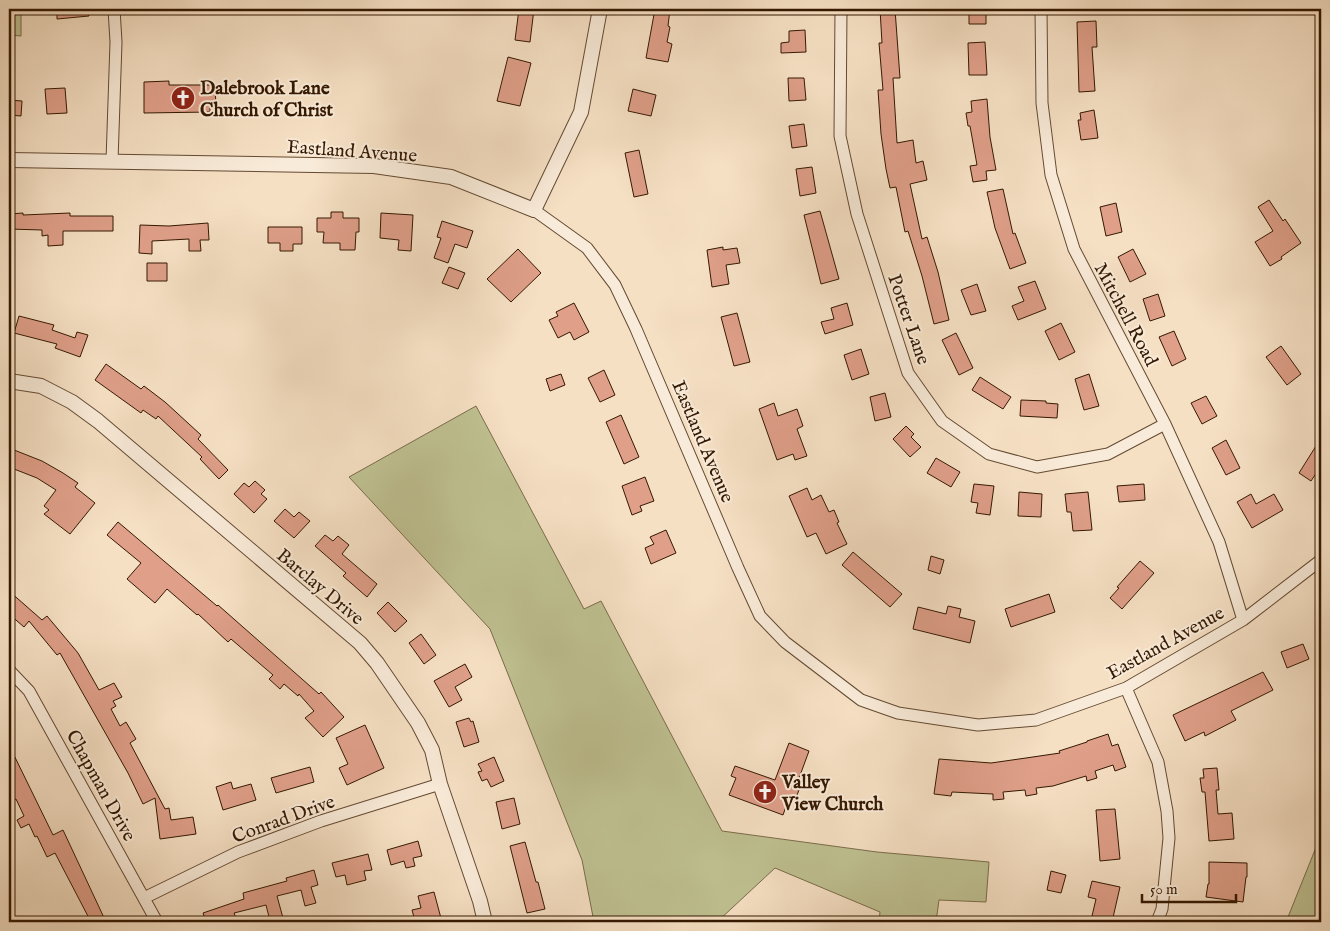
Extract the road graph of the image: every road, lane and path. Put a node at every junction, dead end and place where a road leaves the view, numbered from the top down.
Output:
1 (114, 9) edge
2 (600, 9) edge
3 (841, 9) edge
4 (1041, 9) edge
5 (9, 160) edge
6 (112, 161) junction
7 (534, 210) junction
8 (9, 381) edge
9 (1165, 424) junction
10 (1321, 560) edge
11 (1243, 620) junction
12 (9, 670) edge
13 (1126, 688) junction
14 (440, 784) junction
15 (144, 898) junction
16 (157, 922) edge
17 (485, 922) edge
18 (1157, 922) edge

1 - 6 street
2 - 7 street
3 - 9 street, Potter Lane
4 - 9 street, Mitchell Road
5 - 6 street, Eastland Avenue
6 - 7 street, Eastland Avenue
7 - 13 street, Eastland Avenue
8 - 14 street, Barclay Drive
9 - 11 street, Mitchell Road
10 - 11 street, Eastland Avenue
11 - 13 street, Eastland Avenue
12 - 15 street, Chapman Drive
13 - 18 street
14 - 15 street, Conrad Drive
14 - 17 street, Barclay Drive
15 - 16 street, Chapman Drive

